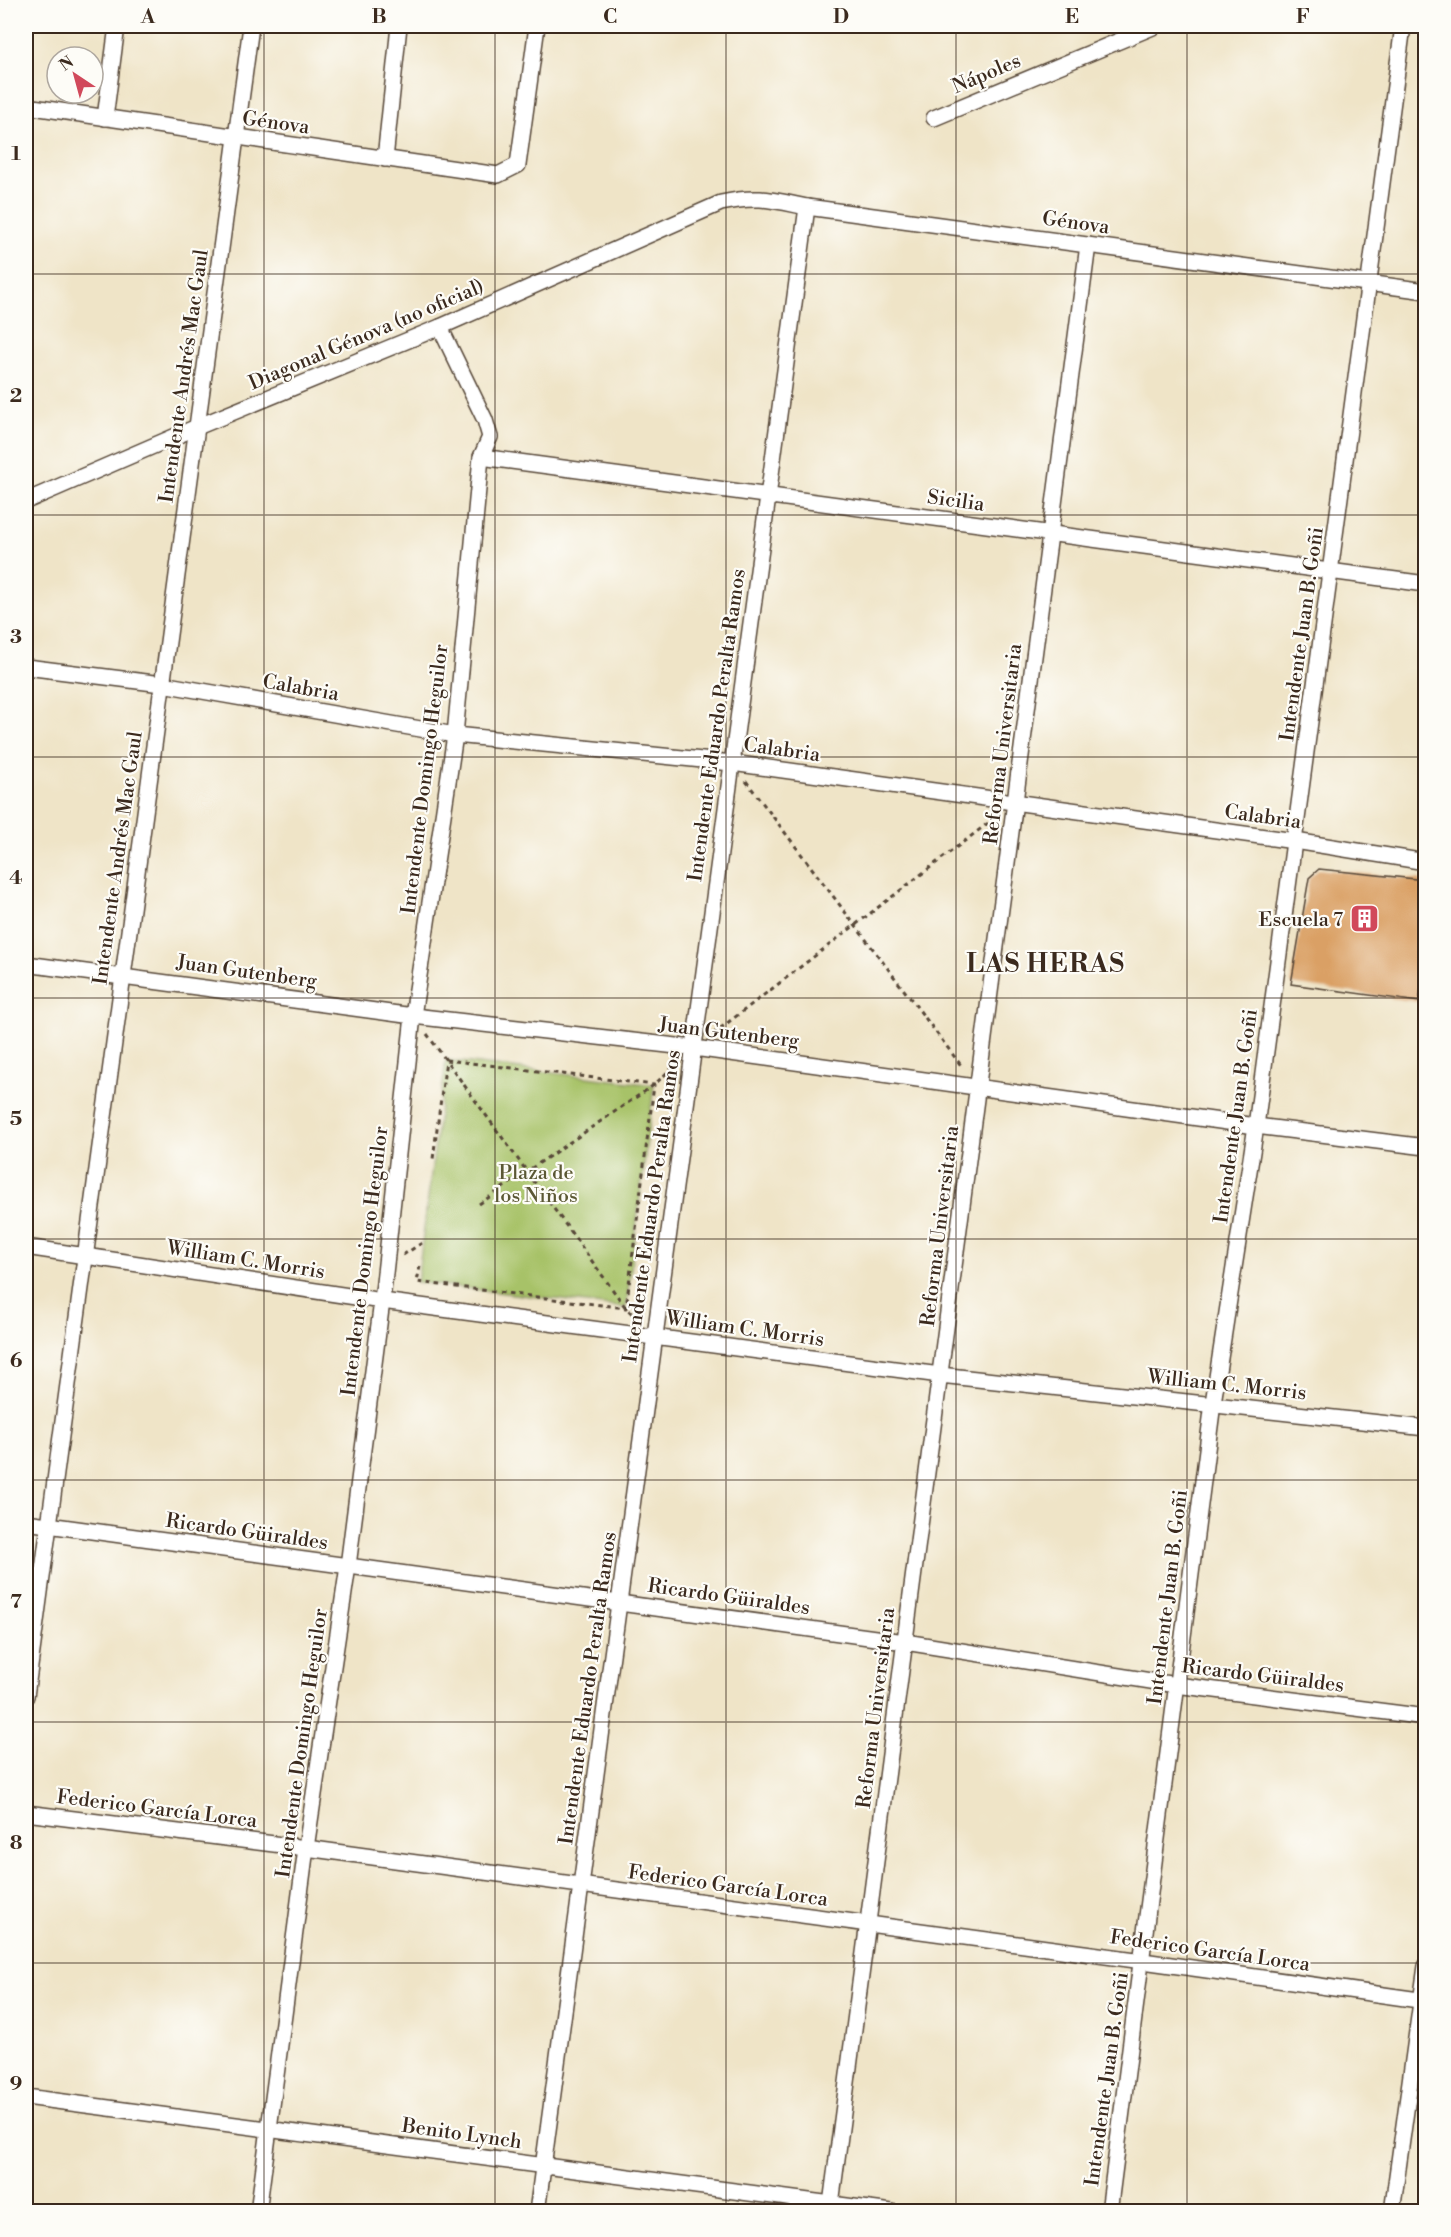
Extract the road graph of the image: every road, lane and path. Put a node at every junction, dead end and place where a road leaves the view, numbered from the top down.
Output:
1 (117, 26) edge
2 (251, 26) edge
3 (399, 26) edge
4 (537, 26) edge
5 (1155, 26) edge
6 (1403, 26) edge
7 (26, 106) edge
8 (105, 118) junction
9 (934, 118) dead end
10 (236, 137) junction
11 (385, 159) junction
12 (721, 203) joint
13 (807, 207) junction
14 (1088, 245) junction
15 (1370, 285) junction
16 (1425, 291) edge
17 (440, 327) junction
18 (197, 427) junction
19 (481, 458) junction
20 (768, 496) junction
21 (26, 501) edge
22 (1051, 534) junction
23 (1331, 571) junction
24 (1425, 584) edge
25 (26, 667) edge
26 (162, 684) junction
27 (455, 735) junction
28 (732, 763) junction
29 (1016, 802) junction
30 (1295, 841) junction
31 (1425, 862) edge
32 (855, 925) junction
33 (26, 964) edge
34 (123, 975) junction
35 (413, 1016) junction
36 (694, 1048) junction
37 (446, 1060) junction
38 (654, 1085) junction
39 (978, 1087) junction
40 (1256, 1126) junction
41 (1425, 1147) edge
42 (433, 1159) dead end
43 (527, 1172) junction
44 (479, 1204) dead end
45 (26, 1247) edge
46 (85, 1256) junction
47 (420, 1266) dead end
48 (382, 1301) junction
49 (626, 1308) junction
50 (655, 1337) junction
51 (940, 1375) junction
52 (1214, 1403) junction
53 (1425, 1428) edge
54 (26, 1522) edge
55 (49, 1525) junction
56 (348, 1566) junction
57 (619, 1603) junction
58 (905, 1642) junction
59 (1176, 1685) junction
60 (26, 1696) edge
61 (1425, 1716) edge
62 (26, 1813) edge
63 (306, 1848) junction
64 (581, 1886) junction
65 (868, 1924) junction
66 (1143, 1961) junction
67 (1425, 1966) edge
68 (1423, 2001) edge
69 (26, 2097) edge
70 (268, 2128) junction
71 (543, 2166) junction
72 (831, 2207) edge
73 (258, 2211) edge
74 (537, 2211) edge
75 (892, 2211) edge
76 (1110, 2211) edge
77 (1392, 2211) edge

1 - 8 street
2 - 10 street, Intendente Andrés Mac Gaul
3 - 11 street
4 - 11 street, Génova
5 - 9 street, Nápoles
6 - 15 street, Intendente Juan B. Goñi
7 - 8 street, Génova
8 - 10 street, Génova
10 - 11 street, Génova
10 - 18 street, Intendente Andrés Mac Gaul
12 - 13 street, Génova
12 - 17 street, Diagonal Génova (no oficial)
13 - 14 street, Génova
13 - 20 street, Intendente Eduardo Peralta Ramos
14 - 15 street, Génova
14 - 22 street, Reforma Universitaria
15 - 16 street, Génova
15 - 23 street, Intendente Juan B. Goñi
17 - 18 street, Diagonal Génova (no oficial)
17 - 19 street, Intendente Domingo Heguilor
18 - 21 street, Diagonal Génova (no oficial)
18 - 26 street, Intendente Andrés Mac Gaul
19 - 20 street, Sicilia
19 - 27 street, Intendente Domingo Heguilor
20 - 22 street, Sicilia
20 - 28 street, Intendente Eduardo Peralta Ramos
22 - 23 street, Sicilia
22 - 29 street, Reforma Universitaria
23 - 24 street, Sicilia
23 - 30 street, Intendente Juan B. Goñi
25 - 26 street, Calabria
26 - 27 street, Calabria
26 - 34 street, Intendente Andrés Mac Gaul
27 - 28 street, Calabria
27 - 35 street, Intendente Domingo Heguilor
28 - 29 street, Calabria
28 - 32 path
28 - 36 street, Intendente Eduardo Peralta Ramos
29 - 30 street, Calabria
29 - 32 path
29 - 39 street, Reforma Universitaria
30 - 31 street, Calabria
30 - 40 street, Intendente Juan B. Goñi
32 - 36 path
32 - 39 path
33 - 34 street, Juan Gutenberg
34 - 35 street, Juan Gutenberg
34 - 46 street, Intendente Andrés Mac Gaul
35 - 36 street, Juan Gutenberg
35 - 37 path
35 - 48 street, Intendente Domingo Heguilor
36 - 38 path
36 - 39 street, Juan Gutenberg
36 - 50 street, Intendente Eduardo Peralta Ramos
37 - 38 path
37 - 42 path
37 - 43 path
38 - 43 path
38 - 49 path
39 - 40 street, Juan Gutenberg
39 - 51 street, Reforma Universitaria
40 - 41 street, Juan Gutenberg
40 - 52 street, Intendente Juan B. Goñi
43 - 44 path
43 - 49 path
45 - 46 street, William C. Morris
46 - 48 street, William C. Morris
46 - 55 street, Intendente Andrés Mac Gaul
47 - 49 path
48 - 50 street, William C. Morris
48 - 56 street, Intendente Domingo Heguilor
49 - 50 path
50 - 51 street, William C. Morris
50 - 57 street, Intendente Eduardo Peralta Ramos
51 - 52 street, William C. Morris
51 - 58 street, Reforma Universitaria
52 - 53 street, William C. Morris
52 - 59 street, Intendente Juan B. Goñi
54 - 55 street, Ricardo Güiraldes
55 - 56 street, Ricardo Güiraldes
55 - 60 street, Intendente Andrés Mac Gaul
56 - 57 street, Ricardo Güiraldes
56 - 63 street, Intendente Domingo Heguilor
57 - 58 street, Ricardo Güiraldes
57 - 64 street, Intendente Eduardo Peralta Ramos
58 - 59 street, Ricardo Güiraldes
58 - 65 street, Reforma Universitaria
59 - 61 street, Ricardo Güiraldes
59 - 66 street, Intendente Juan B. Goñi
62 - 63 street, Federico García Lorca
63 - 64 street, Federico García Lorca
63 - 70 street, Intendente Domingo Heguilor
64 - 65 street, Federico García Lorca
64 - 71 street, Intendente Eduardo Peralta Ramos
65 - 66 street, Federico García Lorca
65 - 72 street, Reforma Universitaria
66 - 68 street, Federico García Lorca
66 - 76 street, Intendente Juan B. Goñi
67 - 68 street
68 - 77 street
69 - 70 street, Benito Lynch
70 - 71 street, Benito Lynch
70 - 73 street, Intendente Domingo Heguilor
71 - 72 street, Benito Lynch
71 - 74 street, Intendente Eduardo Peralta Ramos
72 - 75 street, Benito Lynch

